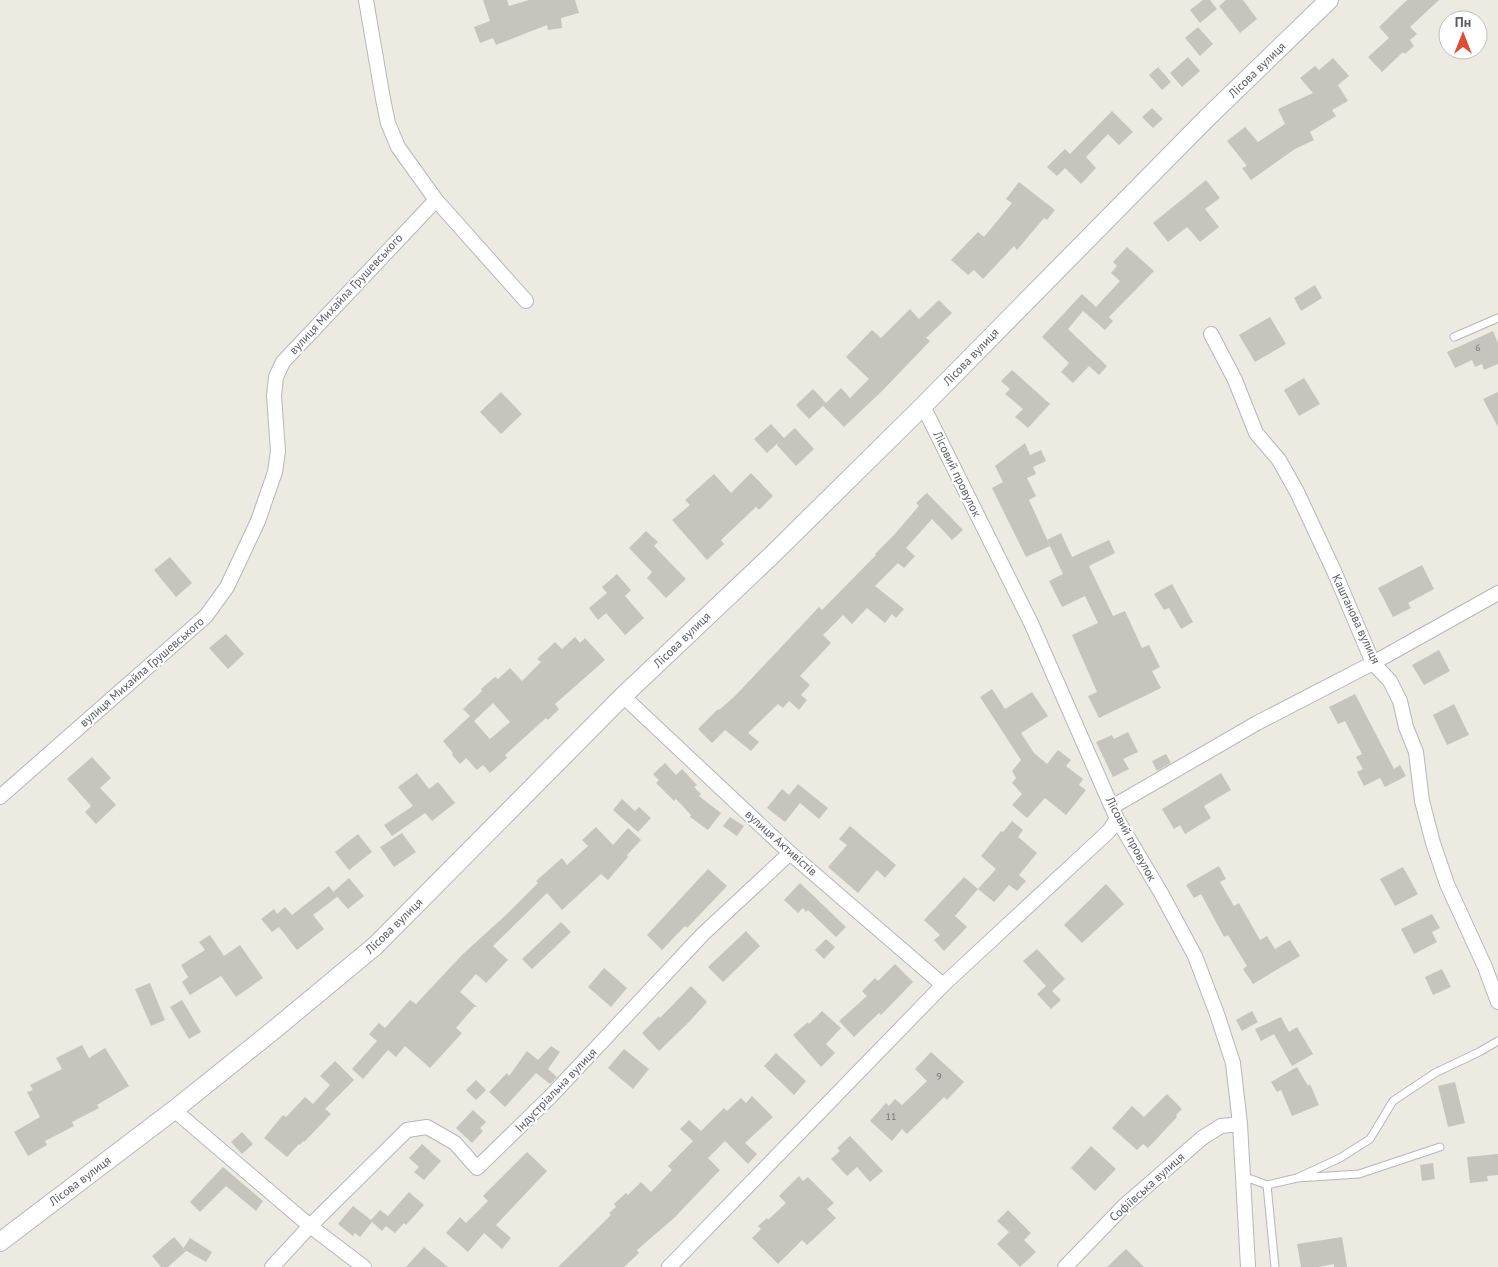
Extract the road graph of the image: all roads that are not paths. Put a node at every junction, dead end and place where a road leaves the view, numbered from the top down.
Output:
1 (366, 0) edge
2 (1329, 0) edge
3 (436, 200) junction
4 (526, 301) dead end
5 (1498, 318) edge
6 (1211, 334) dead end
7 (1454, 337) dead end
8 (923, 406) junction
9 (1498, 593) edge
10 (1373, 663) junction
11 (623, 696) junction
12 (0, 797) edge
13 (1115, 813) junction
14 (790, 853) junction
15 (943, 985) junction
16 (1498, 1002) edge
17 (1498, 1040) edge
18 (174, 1110) junction
19 (1240, 1124) junction
20 (1440, 1147) dead end
21 (1243, 1175) junction
22 (1297, 1178) junction
23 (1266, 1185) junction
24 (310, 1226) junction
25 (0, 1242) edge
26 (272, 1267) edge
27 (364, 1267) edge
28 (669, 1267) edge
29 (1065, 1267) edge
30 (1248, 1267) edge
31 (1275, 1267) edge

1 - 3 street
2 - 8 street, Лісова вулиця
3 - 4 street
3 - 12 street, вулиця Михайла Грушевського
5 - 7 lane
6 - 10 street, Каштанова вулиця
8 - 11 street, Лісова вулиця
8 - 13 street, Лісовий провулок
9 - 10 street
10 - 13 street
10 - 16 street, Каштанова вулиця
11 - 14 street, вулиця Активістів
11 - 18 street, Лісова вулиця
13 - 15 street
13 - 19 street, Лісовий провулок
14 - 15 street, вулиця Активістів
14 - 24 street, Індустріальна вулиця
15 - 28 street
17 - 22 lane
18 - 24 street
18 - 25 street, Лісова вулиця
19 - 21 street, Лісовий провулок
19 - 29 street, Софіївська вулиця
20 - 22 lane
21 - 23 lane
21 - 30 street, Лісовий провулок
22 - 23 lane
23 - 31 lane
24 - 26 street
24 - 27 street

